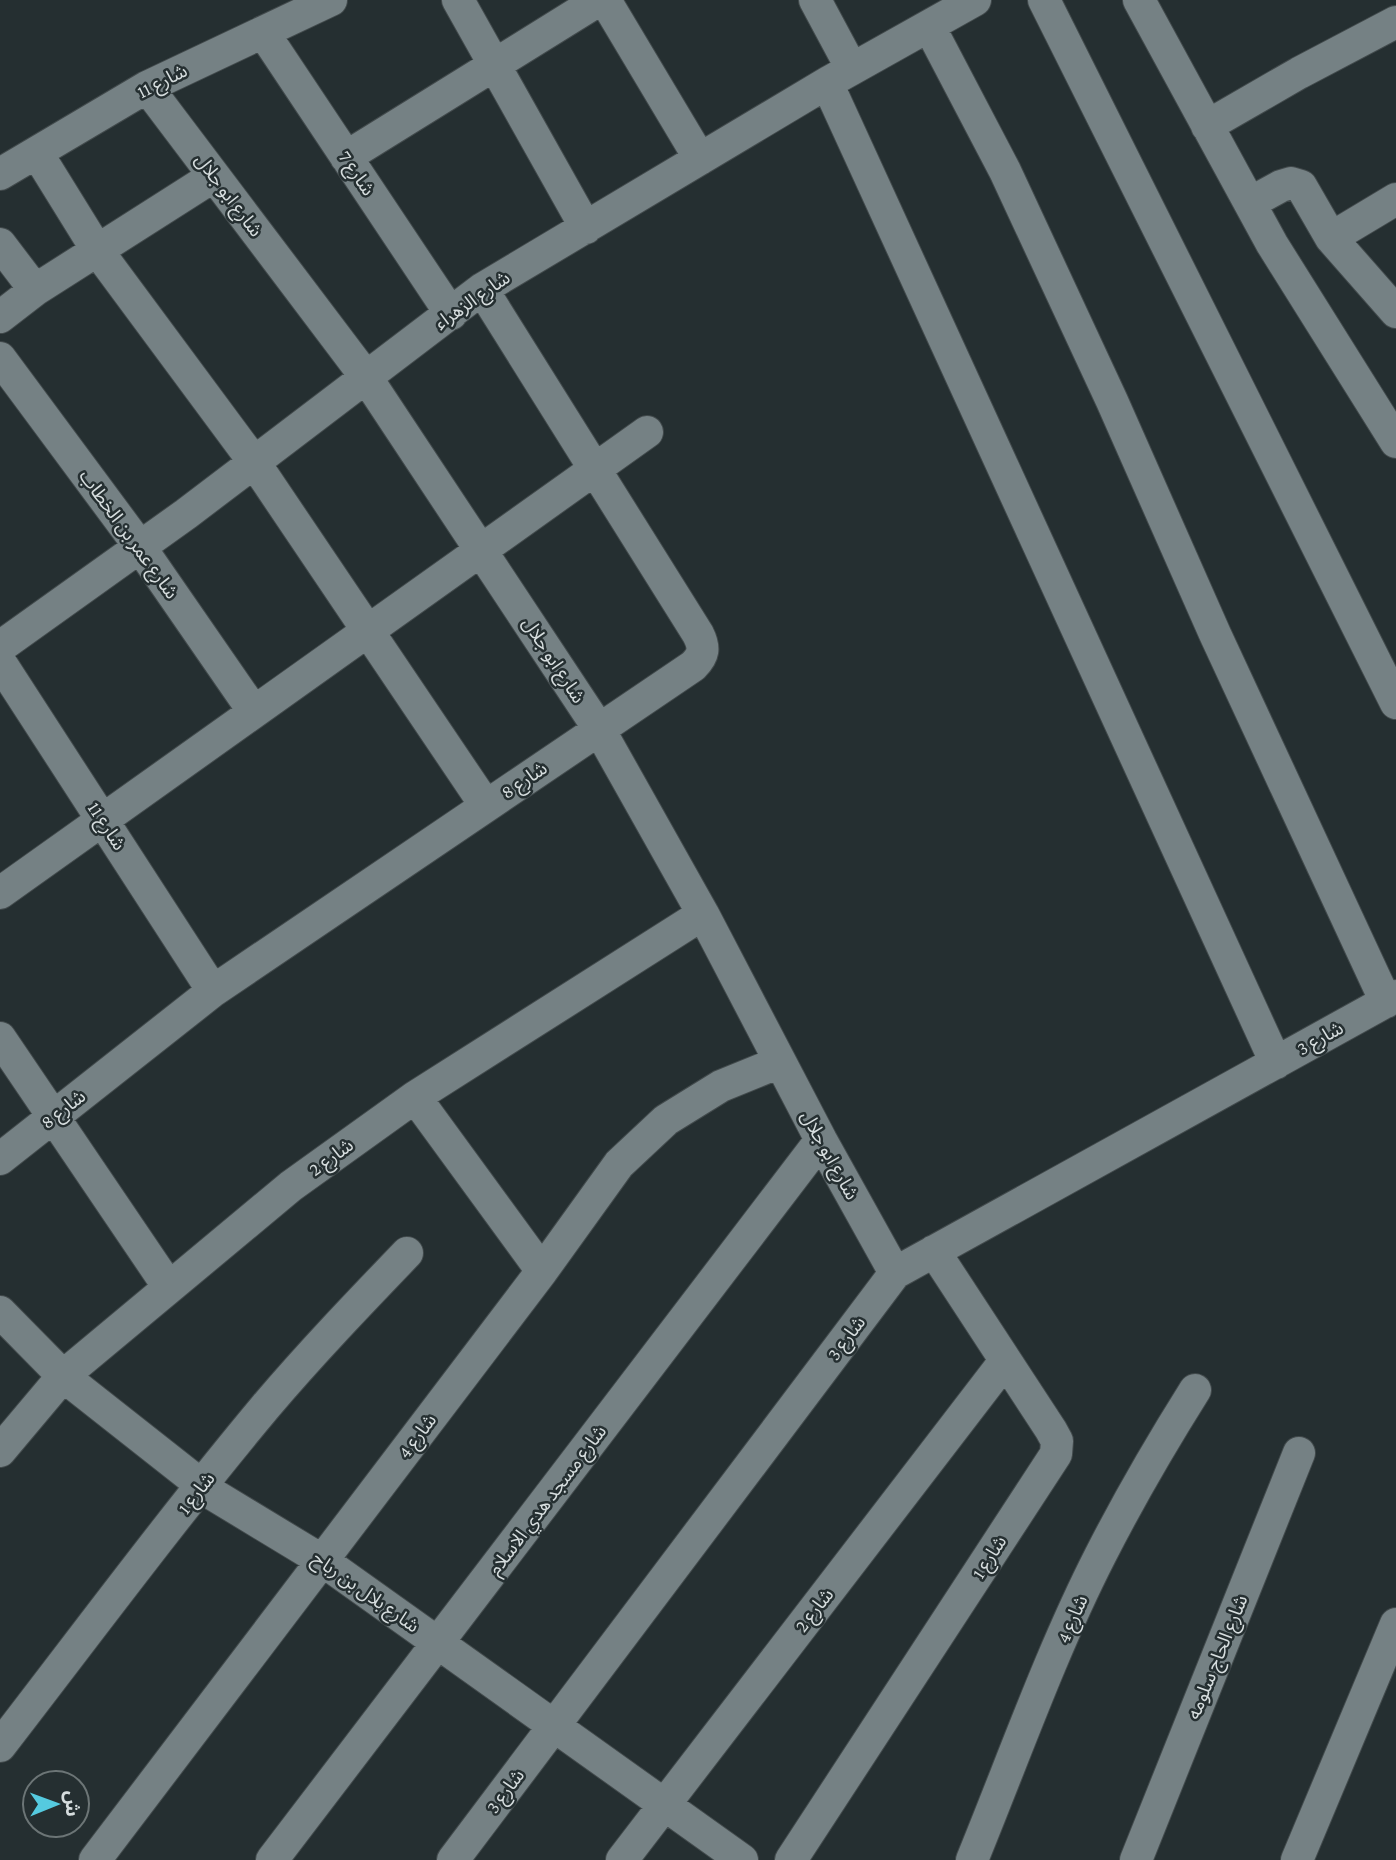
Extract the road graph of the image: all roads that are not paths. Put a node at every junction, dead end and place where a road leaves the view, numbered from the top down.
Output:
1 (331, 0) edge
2 (458, 0) edge
3 (599, 0) edge
4 (605, 0) edge
5 (815, 0) edge
6 (975, 0) edge
7 (1044, 0) edge
8 (1139, 0) edge
9 (1396, 22) edge
10 (929, 26) junction
11 (263, 32) junction
12 (494, 65) junction
13 (840, 76) junction
14 (147, 87) junction
15 (1207, 126) junction
16 (37, 153) junction
17 (346, 157) junction
18 (700, 159) junction
19 (0, 174) edge
20 (214, 176) junction
21 (1396, 199) edge
22 (1250, 203) junction
23 (586, 228) junction
24 (1331, 238) junction
25 (0, 244) edge
26 (97, 250) junction
27 (482, 289) junction
28 (35, 290) junction
29 (1396, 312) edge
30 (451, 314) junction
31 (0, 317) edge
32 (0, 358) edge
33 (366, 377) junction
34 (647, 432) dead end
35 (1396, 442) edge
36 (254, 462) junction
37 (595, 469) junction
38 (140, 547) junction
39 (481, 550) junction
40 (368, 631) junction
41 (0, 647) edge
42 (0, 662) edge
43 (1396, 703) edge
44 (254, 712) junction
45 (599, 729) junction
46 (485, 806) junction
47 (103, 820) junction
48 (0, 893) edge
49 (703, 914) junction
50 (213, 991) junction
51 (1391, 999) edge
52 (0, 1038) edge
53 (780, 1062) junction
54 (1276, 1063) junction
55 (415, 1097) junction
56 (53, 1117) junction
57 (821, 1140) junction
58 (0, 1159) edge
59 (934, 1251) junction
60 (407, 1253) dead end
61 (542, 1270) junction
62 (895, 1273) junction
63 (168, 1286) junction
64 (0, 1312) edge
65 (1005, 1361) junction
66 (62, 1376) junction
67 (1195, 1390) dead end
68 (0, 1451) edge
69 (1299, 1453) dead end
70 (202, 1485) junction
71 (323, 1560) junction
72 (1393, 1640) edge
73 (438, 1643) junction
74 (554, 1726) junction
75 (0, 1746) edge
76 (664, 1805) junction
77 (95, 1860) edge
78 (272, 1860) edge
79 (453, 1860) edge
80 (622, 1860) edge
81 (742, 1860) edge
82 (790, 1860) edge
83 (972, 1860) edge
84 (1136, 1860) edge
85 (1297, 1860) edge

1 - 11 street, شارع 11
2 - 12 street
3 - 12 street
4 - 18 street
5 - 13 street
6 - 10 street, شارع الزهراء
7 - 43 street
8 - 15 street
9 - 15 street
10 - 13 street, شارع الزهراء
10 - 51 street
11 - 14 street, شارع 11
11 - 17 street, شارع 7
12 - 17 street
12 - 23 street
13 - 18 street, شارع الزهراء
13 - 54 street
14 - 16 street, شارع 11
14 - 20 street, شارع ابو جلال
15 - 22 street
16 - 19 street, شارع 11
16 - 26 street
17 - 30 street, شارع 7
18 - 23 street, شارع الزهراء
20 - 26 street
20 - 33 street, شارع ابو جلال
21 - 24 street
22 - 24 street
22 - 35 street
23 - 27 street, شارع الزهراء
24 - 29 street
25 - 28 street
26 - 28 street
26 - 36 street
27 - 30 street, شارع الزهراء
27 - 37 street, شارع 8
28 - 31 street
30 - 33 street, شارع الزهراء
32 - 38 street, شارع عمر بن الخطاب
33 - 36 street, شارع الزهراء
33 - 39 street, شارع ابو جلال
34 - 37 street
36 - 38 street, شارع الزهراء
36 - 40 street
37 - 39 street
37 - 45 street, شارع 8
38 - 41 street, شارع الزهراء
38 - 44 street, شارع عمر بن الخطاب
39 - 40 street
39 - 45 street, شارع ابو جلال
40 - 44 street
40 - 46 street
42 - 47 street, شارع 11
44 - 47 street
45 - 46 street, شارع 8
45 - 49 street, شارع ابو جلال
46 - 50 street, شارع 8
47 - 48 street
47 - 50 street, شارع 11
49 - 53 street, شارع ابو جلال
49 - 55 street, شارع 2
50 - 56 street, شارع 8
51 - 54 street, شارع 3
52 - 56 street
53 - 57 street, شارع ابو جلال
53 - 61 street, شارع 4
54 - 59 street, شارع 3
55 - 61 street
55 - 63 street, شارع 2
56 - 58 street, شارع 8
56 - 63 street
57 - 62 street, شارع ابو جلال
57 - 73 street, شارع مسجد هدي الاسلام
59 - 62 street, شارع 3
59 - 65 street, شارع 1
60 - 70 street, شارع 1
61 - 71 street, شارع 4
62 - 74 street, شارع 3
63 - 66 street, شارع 2
64 - 66 street, شارع بلال بن رباح
65 - 76 street, شارع 2
65 - 82 street, شارع 1
66 - 68 street, شارع 2
66 - 70 street, شارع بلال بن رباح
67 - 83 street, شارع 4
69 - 84 street, شارع الحاج سلومه
70 - 71 street, شارع بلال بن رباح
70 - 75 street, شارع 1
71 - 73 street, شارع بلال بن رباح
71 - 77 street, شارع 4
72 - 85 street
73 - 74 street, شارع بلال بن رباح
73 - 78 street, شارع مسجد هدي الاسلام
74 - 76 street, شارع بلال بن رباح
74 - 79 street, شارع 3
76 - 80 street, شارع 2
76 - 81 street, شارع بلال بن رباح

